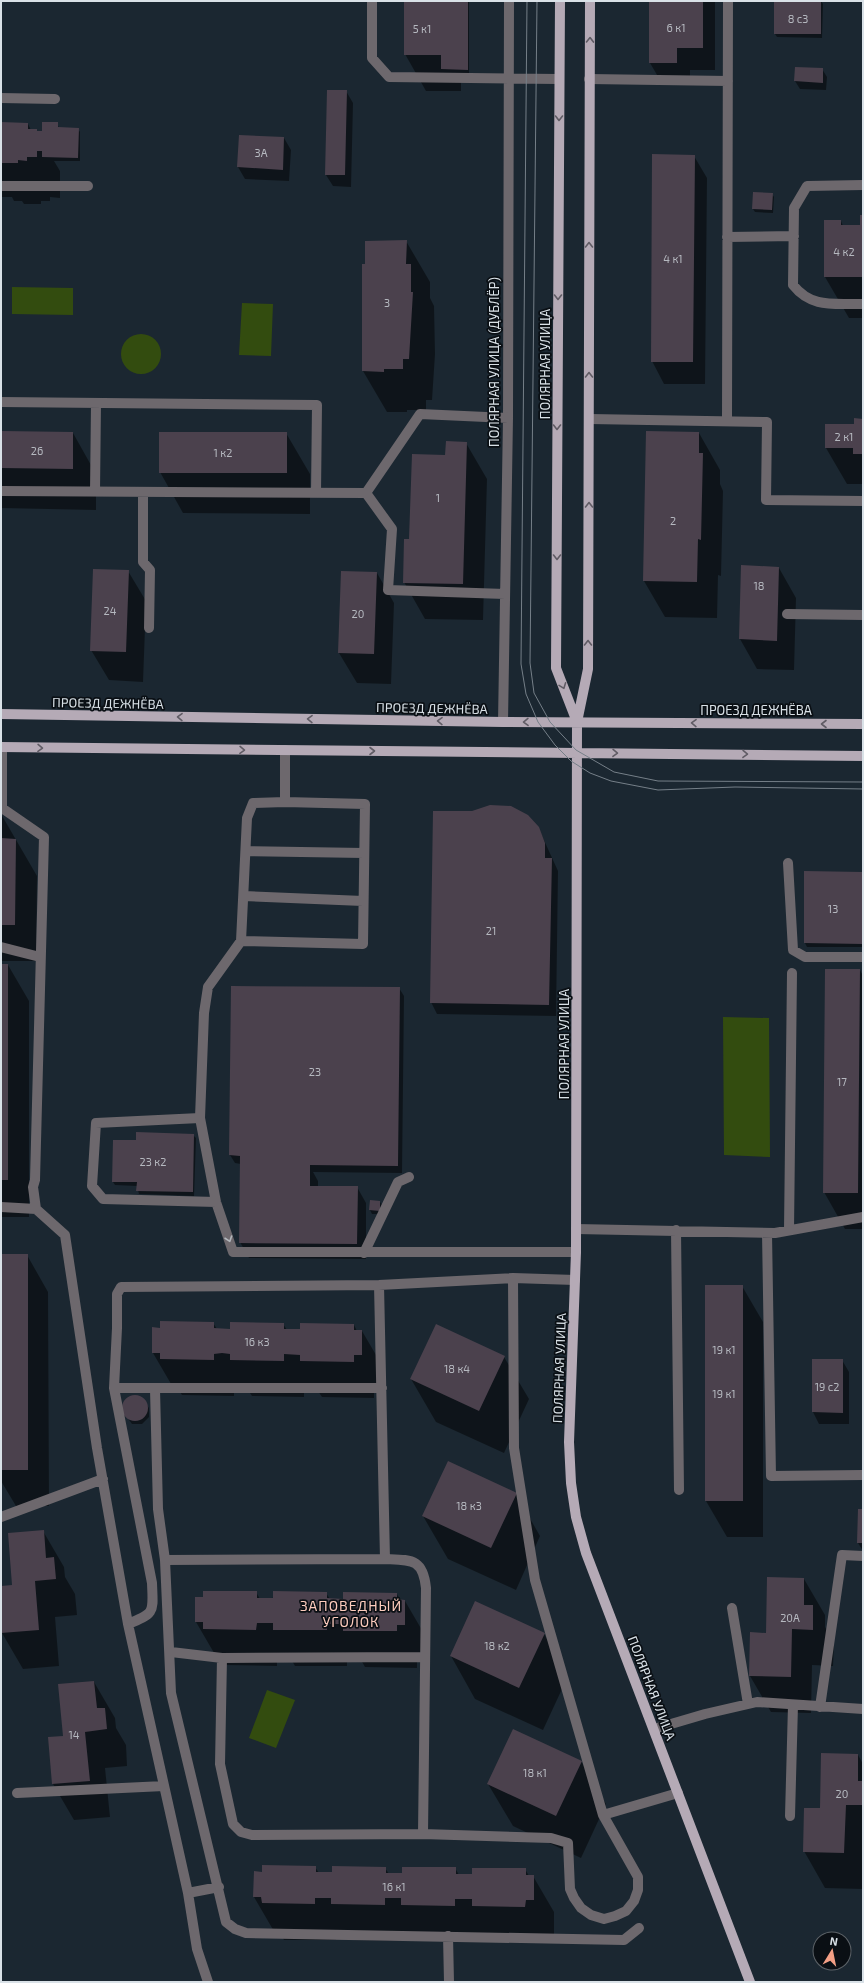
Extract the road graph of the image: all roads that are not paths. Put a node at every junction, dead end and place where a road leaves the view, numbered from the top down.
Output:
1 (372, 1) edge
2 (509, 1) edge
3 (560, 1) edge
4 (590, 1) edge
5 (728, 1) edge
6 (559, 79) junction
7 (589, 79) junction
8 (508, 80) junction
9 (728, 81) junction
10 (1, 98) edge
11 (55, 99) dead end
12 (863, 185) edge
13 (1, 186) edge
14 (88, 186) dead end
15 (794, 236) junction
16 (727, 237) junction
17 (863, 304) edge
18 (1, 402) edge
19 (96, 403) junction
20 (508, 418) junction
21 (590, 419) junction
22 (727, 421) junction
23 (1, 491) edge
24 (95, 492) junction
25 (142, 492) junction
26 (316, 493) junction
27 (366, 493) junction
28 (863, 501) edge
29 (505, 594) junction
30 (786, 614) dead end
31 (863, 615) edge
32 (149, 628) dead end
33 (1, 714) edge
34 (503, 722) junction
35 (577, 722) junction
36 (863, 724) edge
37 (2, 747) edge
38 (285, 750) junction
39 (576, 753) junction
40 (863, 756) edge
41 (285, 802) junction
42 (246, 851) junction
43 (364, 853) junction
44 (788, 863) dead end
45 (244, 896) junction
46 (364, 901) junction
47 (241, 942) junction
48 (1, 947) edge
49 (40, 957) junction
50 (863, 957) edge
51 (792, 973) dead end
52 (200, 1118) junction
53 (409, 1177) dead end
54 (216, 1202) junction
55 (1, 1207) edge
56 (36, 1209) junction
57 (863, 1217) edge
58 (576, 1229) junction
59 (676, 1230) junction
60 (789, 1230) junction
61 (767, 1232) junction
62 (576, 1252) junction
63 (364, 1253) junction
64 (513, 1278) junction
65 (575, 1280) junction
66 (379, 1285) junction
67 (114, 1388) junction
68 (382, 1388) junction
69 (155, 1389) junction
70 (863, 1475) edge
71 (103, 1479) junction
72 (679, 1490) dead end
73 (1, 1517) edge
74 (863, 1556) edge
75 (385, 1559) junction
76 (165, 1560) junction
77 (732, 1608) dead end
78 (128, 1624) junction
79 (171, 1652) junction
80 (424, 1657) junction
81 (222, 1658) junction
82 (748, 1704) junction
83 (793, 1705) junction
84 (820, 1707) junction
85 (863, 1709) edge
86 (654, 1729) junction
87 (164, 1786) junction
88 (678, 1792) junction
89 (17, 1793) dead end
90 (603, 1815) junction
91 (790, 1816) dead end
92 (423, 1834) junction
93 (219, 1887) junction
94 (188, 1893) junction
95 (639, 1928) dead end
96 (448, 1936) junction
97 (208, 1982) edge
98 (449, 1982) edge
99 (750, 1982) edge

1 - 8 street
2 - 8 street, ПОЛЯРНАЯ УЛИЦА (ДУБЛЁР)
3 - 6 main road, ПОЛЯРНАЯ УЛИЦА
7 -> 4 main road, ПОЛЯРНАЯ УЛИЦА
5 - 9 street
6 - 8 street
6 -> 35 main road, ПОЛЯРНАЯ УЛИЦА
7 - 9 street
21 -> 7 main road, ПОЛЯРНАЯ УЛИЦА
8 - 20 street, ПОЛЯРНАЯ УЛИЦА (ДУБЛЁР)
9 - 16 street
10 - 11 street
12 - 15 street
13 - 14 street
15 - 16 street
15 - 17 street
16 - 22 street
18 - 19 street
19 - 24 street
19 - 26 street
20 - 27 street
20 - 29 street, ПОЛЯРНАЯ УЛИЦА (ДУБЛЁР)
21 - 22 street
35 -> 21 main road, ПОЛЯРНАЯ УЛИЦА
22 - 28 street
23 - 24 street
24 - 25 street
25 - 26 street
25 - 32 street
26 - 27 street
27 - 29 street
29 - 34 street, ПОЛЯРНАЯ УЛИЦА (ДУБЛЁР)
30 - 31 street
34 -> 33 main road, ПРОЕЗД ДЕЖНЁВА
35 -> 34 main road, ПРОЕЗД ДЕЖНЁВА
36 -> 35 main road, ПРОЕЗД ДЕЖНЁВА
35 - 39 main road, ПОЛЯРНАЯ УЛИЦА
37 -> 38 main road
37 - 49 street
38 -> 39 main road
38 - 41 street
39 -> 40 main road
39 - 58 main road, ПОЛЯРНАЯ УЛИЦА
41 - 42 street
41 - 43 street
42 - 43 street
42 - 45 street
43 - 46 street
44 - 50 street
45 - 46 street
45 - 47 street
46 - 47 street
47 - 52 street
48 - 49 street
49 - 56 street
51 - 60 street
52 - 54 street
52 - 54 street
53 - 63 street
54 -> 63 street
55 - 56 street
56 - 71 street
57 - 60 street
58 - 59 street
58 - 62 main road, ПОЛЯРНАЯ УЛИЦА
59 - 61 street
59 - 72 street
60 - 61 street
61 - 70 street
62 - 63 street
62 - 65 main road, ПОЛЯРНАЯ УЛИЦА
64 - 65 street
64 - 66 street
64 - 90 street
65 - 86 main road, ПОЛЯРНАЯ УЛИЦА
66 - 67 street
66 - 68 street
67 - 69 street
67 - 78 street
68 - 69 street
68 - 75 street
69 - 76 street
71 - 73 street
71 - 78 street
74 - 84 street
75 - 76 street
75 - 80 street
76 - 79 street
77 - 82 street
78 - 87 street
79 - 81 street
79 - 93 street
80 - 81 street
80 - 92 street
81 - 92 street
82 - 83 street
82 - 86 street
83 - 84 street
83 - 91 street
84 - 85 street
86 - 88 main road, ПОЛЯРНАЯ УЛИЦА
87 - 89 street
87 - 94 street
88 - 90 street
88 - 99 main road, ПОЛЯРНАЯ УЛИЦА
90 - 92 street
93 - 94 street
93 - 96 street
94 - 97 street
95 - 96 street
96 - 98 street

